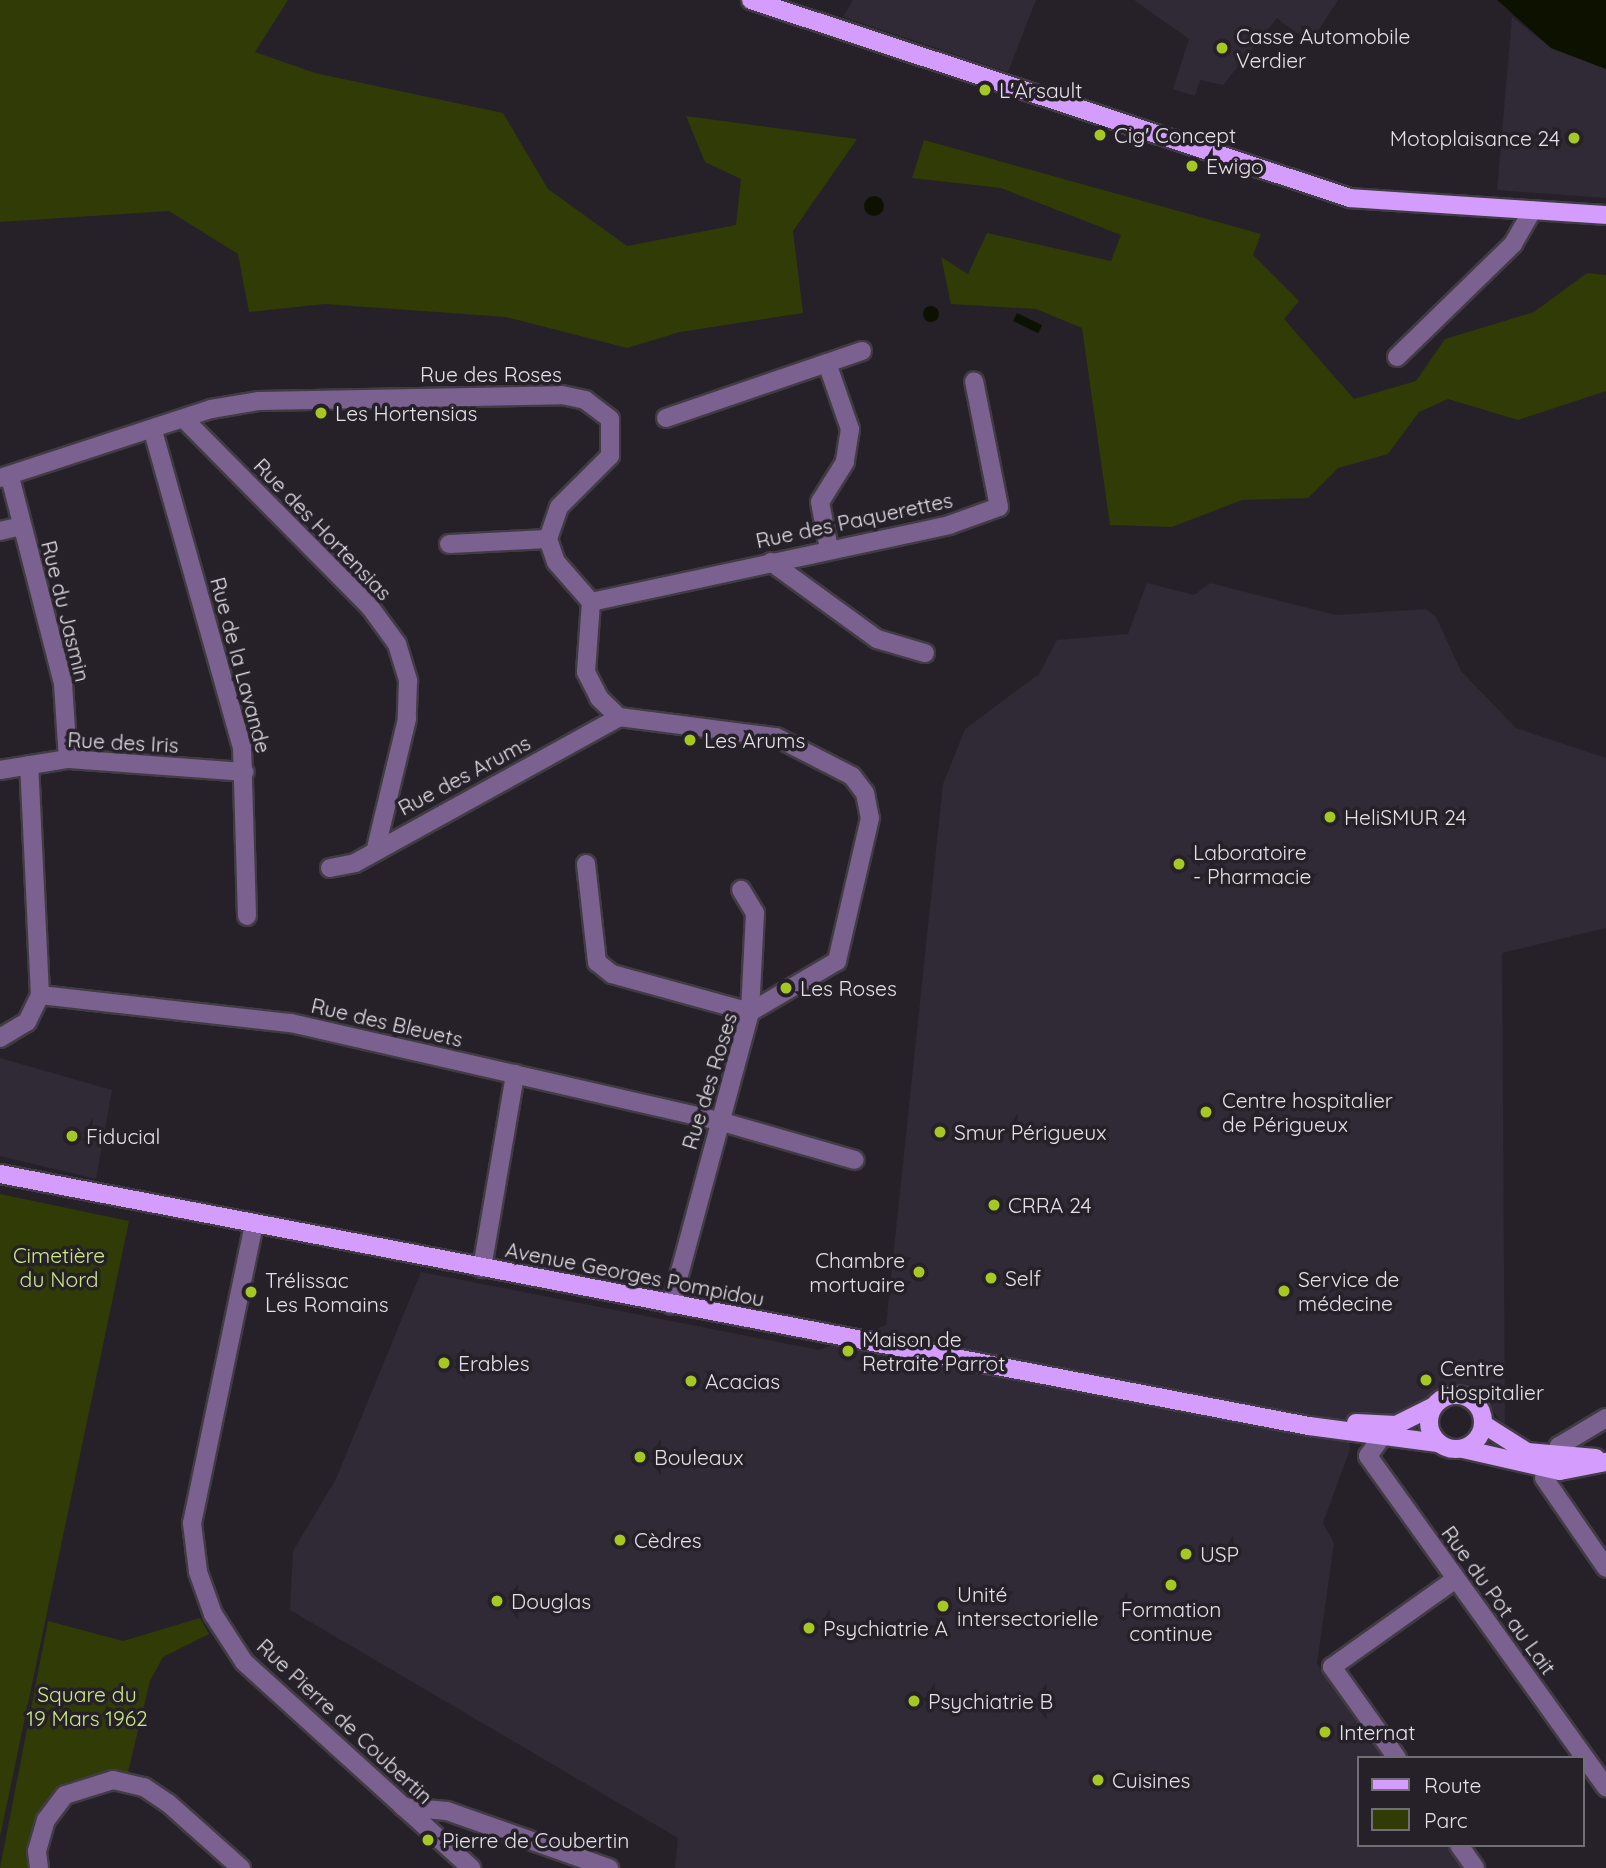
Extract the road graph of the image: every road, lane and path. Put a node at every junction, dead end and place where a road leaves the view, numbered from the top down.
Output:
1 (751, 0) edge
2 (1533, 210) junction
3 (1606, 215) edge
4 (862, 351) dead end
5 (1397, 357) dead end
6 (827, 363) junction
7 (974, 381) dead end
8 (666, 418) dead end
9 (184, 419) junction
10 (153, 431) junction
11 (5, 477) edge
12 (21, 526) junction
13 (0, 531) edge
14 (548, 539) junction
15 (449, 544) dead end
16 (829, 549) junction
17 (771, 562) junction
18 (591, 601) junction
19 (925, 653) dead end
20 (619, 717) junction
21 (68, 759) junction
22 (29, 765) junction
23 (0, 770) edge
24 (245, 772) junction
25 (376, 848) junction
26 (586, 864) dead end
27 (330, 868) dead end
28 (741, 890) dead end
29 (247, 916) dead end
30 (40, 995) junction
31 (750, 1013) junction
32 (0, 1038) edge
33 (516, 1074) junction
34 (719, 1121) junction
35 (855, 1160) dead end
36 (0, 1174) edge
37 (254, 1224) junction
38 (482, 1268) junction
39 (671, 1305) junction
40 (1434, 1406) junction
41 (1262, 1413) junction
42 (1606, 1418) edge
43 (1483, 1424) junction
44 (1381, 1438) junction
45 (1438, 1444) junction
46 (1463, 1449) junction
47 (1606, 1460) edge
48 (1548, 1463) junction
49 (1606, 1568) edge
50 (1456, 1579) junction
51 (1396, 1756) edge
52 (1584, 1756) edge
53 (1585, 1758) edge
54 (1606, 1787) edge
55 (403, 1807) junction
56 (1460, 1847) edge
57 (39, 1868) edge
58 (240, 1868) edge
59 (471, 1868) edge
60 (609, 1868) edge
61 (1475, 1868) edge

1 - 2 main road
2 - 3 main road
2 - 5 street
4 - 6 street
6 - 8 street
6 - 16 street
7 - 16 street, Rue des Paquerettes
9 - 10 street
9 - 14 street, Rue des Roses
9 - 25 street, Rue des Hortensias
10 - 11 street
10 - 24 street, Rue de la Lavande
11 - 12 street, Rue du Jasmin
12 - 13 street
12 - 21 street, Rue du Jasmin
14 - 15 street
14 - 18 street
16 - 17 street, Rue des Paquerettes
17 - 18 street, Rue des Paquerettes
17 - 19 street
18 - 20 street
20 - 25 street, Rue des Arums
20 - 31 street, Rue des Roses
21 - 22 street, Rue des Iris
21 - 24 street, Rue des Iris
22 - 23 street, Rue des Iris
22 - 30 street
24 - 29 street, Rue de la Lavande
25 - 27 street, Rue des Arums
26 - 31 street
28 - 31 street
30 - 32 street
30 - 33 street, Rue des Bleuets
31 - 34 street, Rue des Roses
33 - 34 street, Rue des Bleuets
33 - 38 street
34 - 35 street, Rue des Bleuets
34 - 39 street, Rue des Roses
36 - 37 main road, Avenue Georges Pompidou
37 - 38 main road, Avenue Georges Pompidou
37 - 55 street, Rue Pierre de Coubertin
38 - 39 main road, Avenue Georges Pompidou
39 - 41 main road, Avenue Georges Pompidou
40 - 41 main road, Avenue Georges Pompidou
40 - 43 main road
40 - 45 main road
41 - 44 main road, Avenue Georges Pompidou
42 - 48 street
43 - 46 main road
43 - 48 main road
44 - 45 main road, Avenue Georges Pompidou
44 - 50 street, Rue du Pot au Lait
45 - 46 main road
46 - 48 main road
47 - 48 main road
48 - 49 street
50 - 51 street
50 - 52 street, Rue du Pot au Lait
53 - 54 street, Rue du Pot au Lait
55 - 59 street, Rue Pierre de Coubertin
55 - 60 street
56 - 61 street
57 - 58 street

